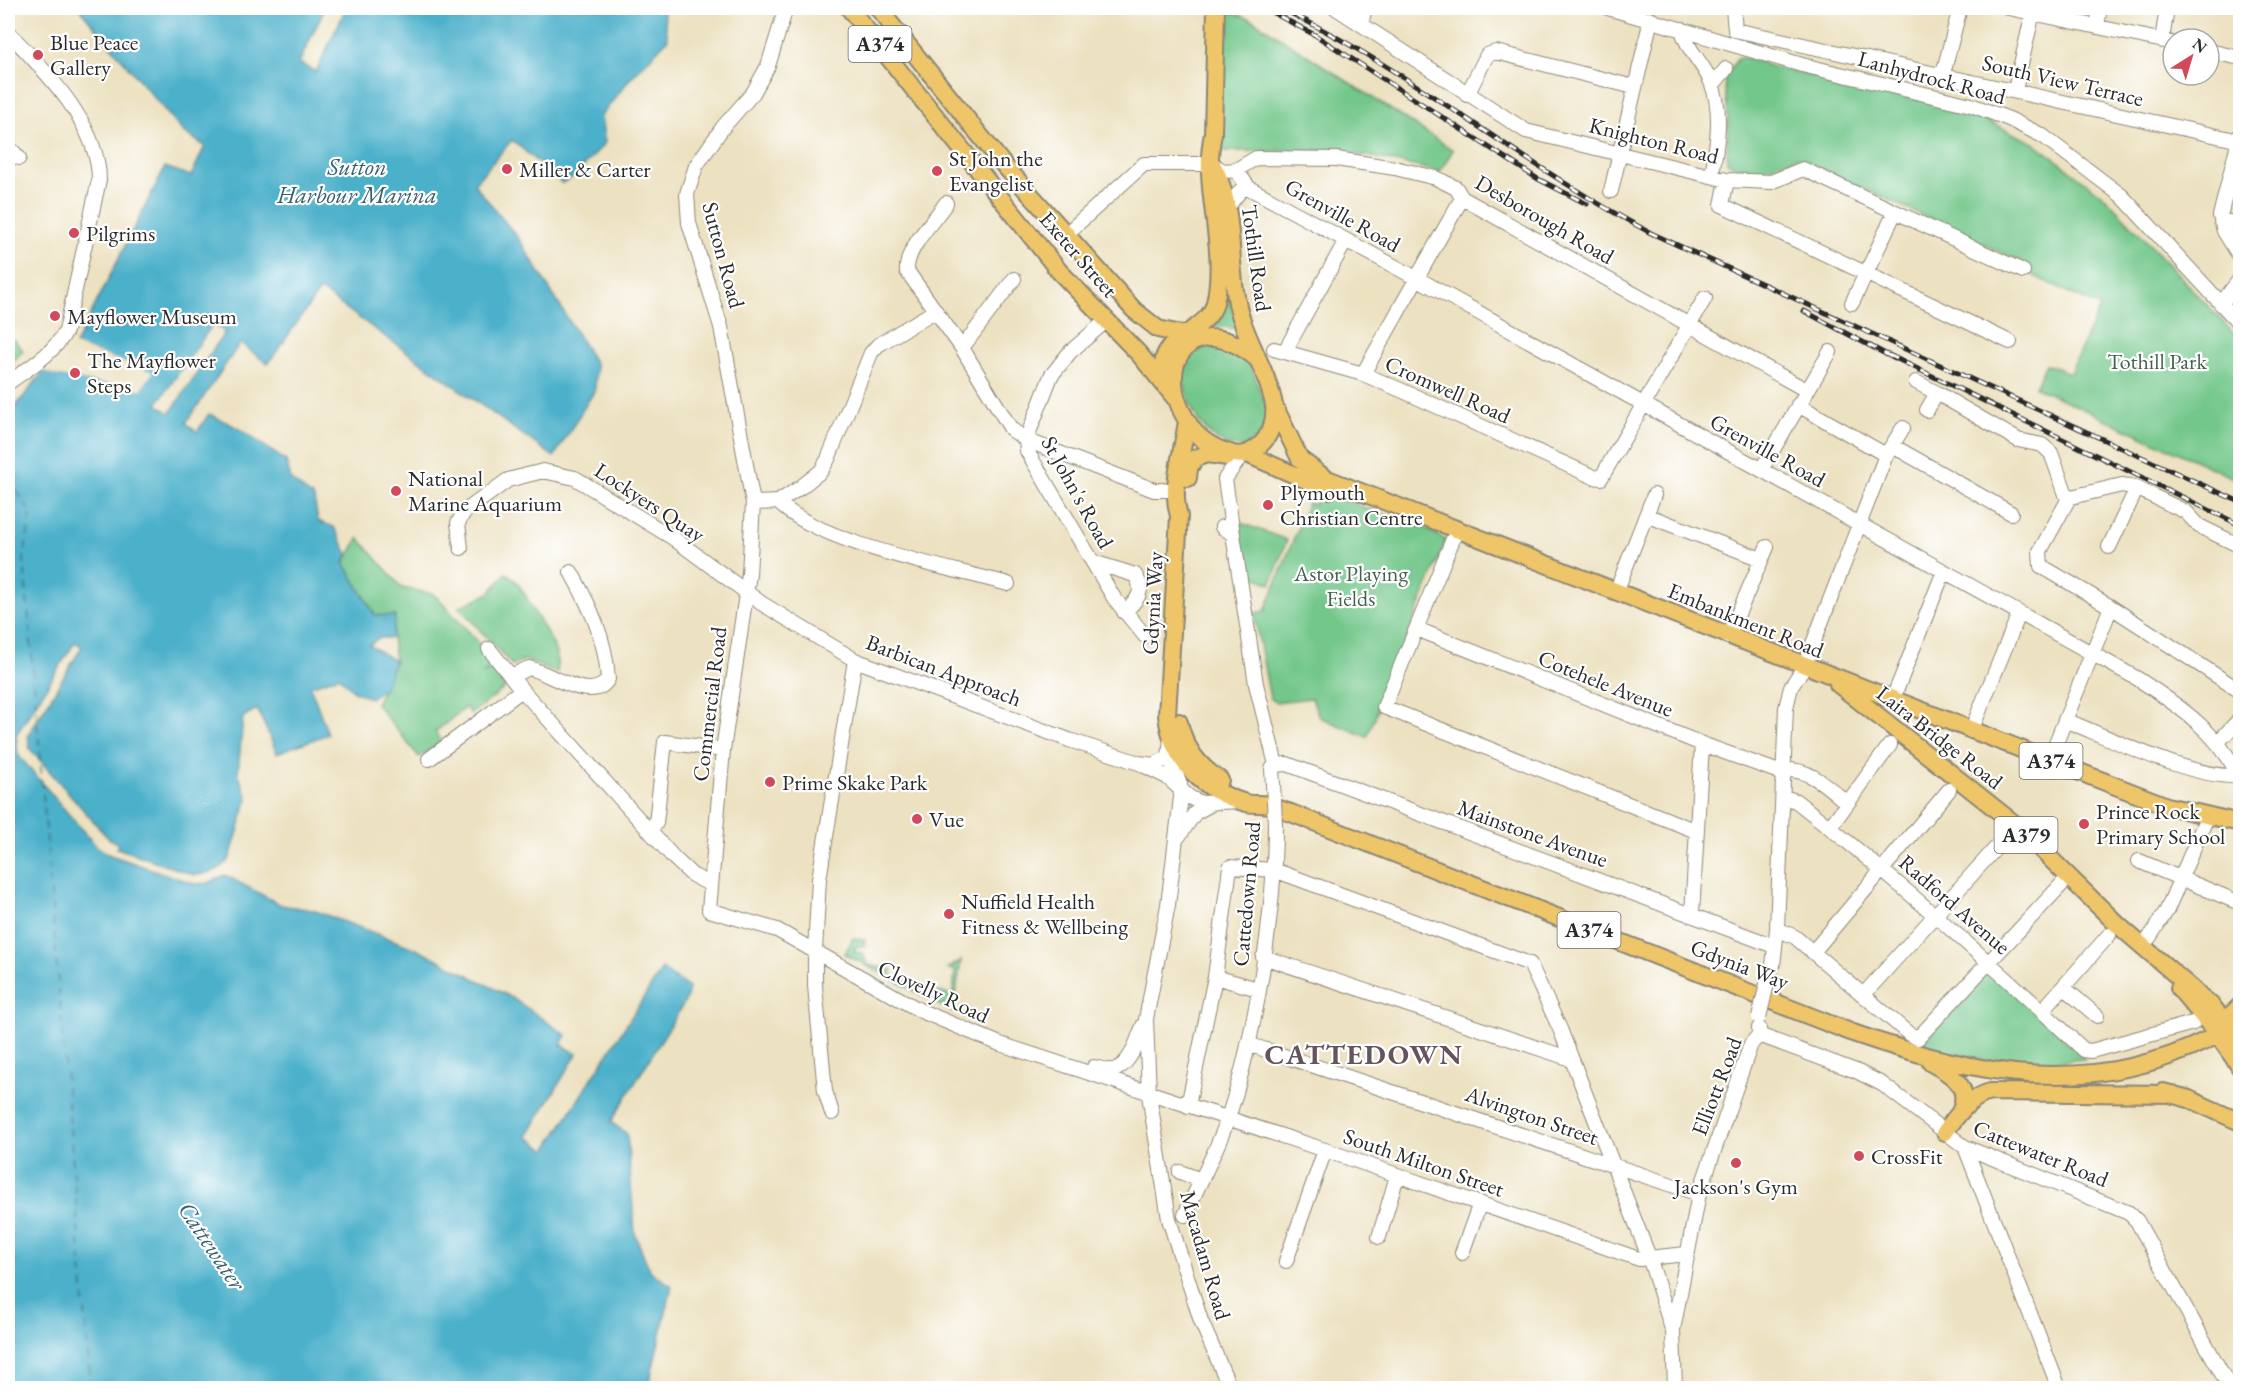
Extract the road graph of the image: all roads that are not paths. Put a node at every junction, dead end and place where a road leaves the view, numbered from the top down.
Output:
1 (786, 8) edge
2 (849, 8) edge
3 (878, 8) edge
4 (1216, 8) edge
5 (1336, 8) edge
6 (1365, 8) edge
7 (1608, 8) edge
8 (1733, 8) edge
9 (1960, 8) edge
10 (2009, 8) edge
11 (2100, 8) edge
12 (2167, 8) edge
13 (2033, 10) edge
14 (1651, 19) junction
15 (1361, 24) junction
16 (2097, 27) junction
17 (2167, 27) edge
18 (1682, 28) junction
19 (1735, 30) junction
20 (8, 32) edge
21 (1711, 39) junction
22 (2161, 40) edge
23 (2221, 54) edge
24 (2241, 58) edge
25 (1726, 69) dead end
26 (1943, 74) junction
27 (1712, 82) junction
28 (941, 84) junction
29 (1634, 87) junction
30 (2014, 90) junction
31 (1467, 95) junction
32 (930, 106) junction
33 (2240, 139) edge
34 (8, 146) edge
35 (1620, 154) junction
36 (19, 158) dead end
37 (1212, 164) junction
38 (1236, 170) junction
39 (1712, 175) junction
40 (1727, 180) junction
41 (1249, 188) junction
42 (1611, 191) dead end
43 (1461, 198) junction
44 (946, 203) dead end
45 (1229, 205) junction
46 (1895, 212) junction
47 (2222, 222) junction
48 (2241, 222) edge
49 (1065, 235) junction
50 (1345, 242) junction
51 (2241, 257) edge
52 (2023, 271) dead end
53 (1867, 274) junction
54 (1014, 279) dead end
55 (1418, 279) junction
56 (2241, 279) edge
57 (1705, 298) dead end
58 (1852, 303) dead end
59 (2221, 304) junction
60 (934, 311) junction
61 (1107, 320) junction
62 (2241, 324) edge
63 (1688, 326) junction
64 (1190, 337) junction
65 (2010, 342) dead end
66 (962, 348) junction
67 (1830, 352) dead end
68 (1139, 354) junction
69 (1257, 359) junction
70 (1363, 375) junction
71 (1916, 382) dead end
72 (8, 383) edge
73 (1806, 390) junction
74 (1937, 393) junction
75 (1175, 394) junction
76 (1274, 405) junction
77 (1798, 405) junction
78 (1644, 407) junction
79 (1927, 410) dead end
80 (1187, 421) junction
81 (1903, 428) dead end
82 (1026, 440) junction
83 (1890, 451) junction
84 (1242, 455) junction
85 (1178, 469) junction
86 (1761, 470) junction
87 (2137, 488) junction
88 (1176, 490) junction
89 (1654, 495) dead end
90 (2067, 498) junction
91 (778, 502) junction
92 (753, 503) junction
93 (2011, 513) dead end
94 (1646, 515) junction
95 (1179, 516) junction
96 (1859, 524) junction
97 (1453, 539) junction
98 (2241, 546) edge
99 (2109, 547) dead end
100 (461, 548) dead end
101 (1093, 562) junction
102 (1944, 571) junction
103 (571, 572) dead end
104 (1008, 584) dead end
105 (1616, 592) junction
106 (745, 593) junction
107 (2111, 608) junction
108 (1124, 612) junction
109 (2019, 614) junction
110 (1416, 629) junction
111 (1145, 636) dead end
112 (1728, 637) junction
113 (489, 649) dead end
114 (2093, 654) junction
115 (855, 660) junction
116 (1801, 671) junction
117 (511, 676) junction
118 (1831, 677) junction
119 (522, 690) junction
120 (2241, 691) edge
121 (1170, 693) junction
122 (1851, 697) junction
123 (1892, 701) junction
124 (2241, 719) edge
125 (2065, 720) junction
126 (1971, 731) junction
127 (1171, 738) junction
128 (2217, 742) junction
129 (1702, 744) junction
130 (1890, 745) dead end
131 (723, 750) junction
132 (1169, 757) junction
133 (429, 759) dead end
134 (2049, 760) junction
135 (1139, 763) junction
136 (1276, 765) junction
137 (1782, 772) junction
138 (2240, 777) edge
139 (1948, 790) dead end
140 (1181, 791) junction
141 (1783, 797) junction
142 (1242, 801) junction
143 (1847, 803) junction
144 (1210, 804) junction
145 (1267, 805) junction
146 (2207, 817) junction
147 (2241, 823) edge
148 (1830, 827) junction
149 (650, 830) junction
150 (1696, 831) junction
151 (1178, 839) junction
152 (2004, 839) dead end
153 (2139, 861) dead end
154 (1882, 867) junction
155 (1274, 870) junction
156 (2181, 878) junction
157 (2063, 883) dead end
158 (711, 885) junction
159 (2235, 901) dead end
160 (709, 910) joint
161 (1692, 914) junction
162 (1935, 914) junction
163 (1777, 929) junction
164 (2109, 935) dead end
165 (2149, 938) dead end
166 (1774, 946) junction
167 (815, 951) junction
168 (1813, 952) junction
169 (1263, 957) junction
170 (1990, 962) junction
171 (1215, 977) junction
172 (2063, 987) junction
173 (1258, 989) junction
174 (1864, 994) junction
175 (2241, 1006) edge
176 (2042, 1011) junction
177 (2097, 1016) dead end
178 (1146, 1019) junction
179 (2193, 1023) dead end
180 (2217, 1031) junction
181 (1760, 1035) junction
182 (2241, 1042) edge
183 (1248, 1044) junction
184 (1915, 1046) junction
185 (1571, 1059) junction
186 (1071, 1066) junction
187 (2241, 1067) edge
188 (2055, 1076) junction
189 (2173, 1094) junction
190 (1149, 1095) junction
191 (1188, 1106) junction
192 (1961, 1109) junction
193 (832, 1113) dead end
194 (1228, 1119) junction
195 (2241, 1122) edge
196 (1945, 1132) junction
197 (1965, 1147) junction
198 (1325, 1150) junction
199 (1611, 1164) junction
200 (1180, 1173) dead end
201 (1397, 1176) junction
202 (1201, 1180) junction
203 (1699, 1194) junction
204 (1480, 1203) junction
205 (1185, 1215) dead end
206 (1379, 1237) dead end
207 (1462, 1253) dead end
208 (1686, 1254) junction
209 (1649, 1257) junction
210 (1286, 1261) dead end
211 (1673, 1332) junction
212 (1230, 1389) edge
213 (1675, 1389) edge
214 (2059, 1389) edge
215 (2230, 1389) edge

1 - 92 street, Sutton Road
2 - 32 main road, Exeter Street / A374
3 - 28 main road, Exeter Street / A374
4 - 37 main road, Tothill Road
5 - 15 street, Knighton Road
6 - 15 street
7 - 14 street, Lanhydrock Road
8 - 19 street
9 - 26 street
10 - 13 street
11 - 16 street
12 - 17 street
13 - 16 street
13 - 30 street
14 - 18 street, Lanhydrock Road
14 - 29 street
15 - 31 street, Knighton Road
16 - 22 street
18 - 21 street, Lanhydrock Road
18 - 27 street
19 - 21 street
19 - 26 street, South View Terrace
20 - 72 street
21 - 59 street, Lanhydrock Road
23 - 24 street
25 - 27 street
26 - 30 street, South View Terrace
27 - 39 street
28 - 32 street
28 - 49 main road, Exeter Street / A374
29 - 31 street
29 - 35 street
30 - 33 street, South View Terrace
31 - 35 street, Knighton Road
32 - 61 main road, Exeter Street / A374
33 - 47 street
34 - 36 street
35 - 39 street, Knighton Road
35 - 42 street
37 - 38 street
37 - 45 main road, Tothill Road
37 - 49 street
37 - 64 main road, Tothill Road
38 - 41 street, Grenville Road
38 - 43 street, Desborough Road
39 - 40 street, Knighton Road
40 - 46 street
40 - 53 street, Knighton Road
41 - 45 street, Grenville Road
41 - 50 street, Grenville Road
43 - 55 street
43 - 63 street, Desborough Road
44 - 60 street, St John's Road
45 - 69 main road, Tothill Road
46 - 52 street
46 - 53 street
47 - 48 street
47 - 51 street
49 - 64 main road, Exeter Street / A374
50 - 55 street, Grenville Road
50 - 70 street, Cromwell Road
53 - 58 street
53 - 65 street, Knighton Road
54 - 66 street
55 - 70 street
55 - 78 street, Grenville Road
56 - 59 street
57 - 63 street
59 - 62 street, Lanhydrock Road
60 - 66 street, St John's Road
60 - 91 street
61 - 68 main road, Exeter Street / A374
61 - 82 street
63 - 73 street, Desborough Road
63 - 78 street
64 - 69 main road
64 - 75 main road, Tothill Road
66 - 82 street, St John's Road
67 - 73 street
68 - 75 main road, Exeter Street / A374
68 - 85 main road, A374
69 - 76 main road
70 - 78 street, Cromwell Road
71 - 74 street
73 - 77 street
74 - 79 street
74 - 90 street
75 - 80 main road
76 - 84 main road
76 - 105 main road, Embankment Road / A374
77 - 83 street
77 - 86 street
78 - 86 street, Grenville Road
80 - 84 main road
80 - 85 main road, Gdynia Way / A374
81 - 83 street, Elliott Road
82 - 88 street
82 - 101 street, St John's Road
83 - 93 street
83 - 96 street, Elliott Road
84 - 95 main road, Gdynia Way / A374
84 - 97 main road, Embankment Road / A374
84 - 136 street, Cattedown Road
85 - 88 main road, Gdynia Way / A374
86 - 96 street, Grenville Road
87 - 90 street
87 - 98 street
87 - 99 street
88 - 95 main road, Gdynia Way / A374
89 - 94 street
90 - 107 street
91 - 92 street
91 - 104 street
92 - 106 street, Commercial Road
94 - 105 street
94 - 112 street
95 - 121 main road, Gdynia Way
96 - 102 street, Grenville Road
96 - 116 street, Elliott Road
97 - 110 street
97 - 116 main road, Embankment Road / A374
100 - 106 street, Lockyers Quay
101 - 108 street, St John's Road
101 - 108 street
102 - 109 street, Grenville Road
102 - 123 street
103 - 117 street
105 - 112 main road, Embankment Road / A374
106 - 115 street, Barbican Approach
106 - 131 street, Commercial Road
107 - 114 street
107 - 120 street
108 - 111 street, St John's Road
109 - 114 street, Grenville Road
109 - 126 street
110 - 129 street, Cotehele Avenue
110 - 150 street
112 - 116 main road, Embankment Road / A374
113 - 117 street
114 - 125 street
114 - 128 street, Grenville Road
115 - 135 street, Barbican Approach
115 - 167 street
116 - 118 main road, Embankment Road / A374
116 - 122 main road, Embankment Road / A374
116 - 137 street, Elliott Road
117 - 119 street
118 - 122 main road, A374
118 - 123 main road, Embankment Road / A374
119 - 133 street
119 - 149 street
121 - 127 main road, Gdynia Way / A374
121 - 145 main road, Gdynia Way / A374
122 - 180 main road, Laira Bridge Road / A379
123 - 126 main road, Embankment Road / A374
124 - 128 street
125 - 134 street
125 - 138 street
126 - 134 main road, Embankment Road / A374
127 - 132 street
127 - 142 main road, Gdynia Way / A374
128 - 138 street, Grenville Road
129 - 137 street, Cotehele Avenue
129 - 150 street
130 - 143 street
131 - 149 street
131 - 158 street, Commercial Road
132 - 135 street, Barbican Approach
132 - 140 street
134 - 146 main road, Embankment Road / A374
135 - 140 street, Barbican Approach
136 - 155 street, Cattedown Road, bridge
136 - 161 street, Mainstone Avenue
137 - 141 street, Elliott Road
137 - 143 street, Cotehele Avenue
139 - 154 street
140 - 144 street, Barbican Approach
140 - 151 street
141 - 148 street, Radford Avenue
141 - 163 street, Elliott Road
142 - 144 street, Barbican Approach
142 - 145 main road, Gdynia Way / A374
143 - 148 street
144 - 151 street
145 - 184 main road, Gdynia Way / A374
146 - 147 main road, Embankment Road / A374
146 - 156 street
148 - 154 street, Radford Avenue
149 - 158 street
150 - 161 street
151 - 178 street
152 - 162 street
153 - 156 street
154 - 162 street, Radford Avenue
154 - 168 street
155 - 169 street, Cattedown Road
155 - 171 street
155 - 185 street
156 - 159 street
156 - 165 street
157 - 170 street
158 - 160 street, Commercial Road
160 - 167 street, Clovelly Road
161 - 166 street, Mainstone Avenue
162 - 170 street, Radford Avenue
162 - 174 street
163 - 166 street, Elliott Road
163 - 168 street
164 - 172 street
166 - 181 street, Elliott Road, bridge
167 - 186 street, Clovelly Road
167 - 193 street
168 - 174 street
169 - 173 street, Cattedown Road
169 - 185 street
170 - 176 street, Radford Avenue
170 - 184 street
171 - 173 street
171 - 191 street
172 - 176 street
172 - 177 street
173 - 183 street, Cattedown Road
174 - 184 street
175 - 180 main road, A374
176 - 179 street, Radford Avenue
178 - 186 street
178 - 190 street, Macadam Road
180 - 182 main road, Laira Bridge Road / A379
180 - 187 main road, Laira Bridge Road / A379
180 - 188 main road, Gdynia Way / A374
181 - 196 street, Cattewater Road
181 - 203 street, Elliott Road
183 - 194 street, Cattedown Road
183 - 199 street, Alvington Street
184 - 188 main road, Gdynia Way / A374
184 - 192 main road
185 - 199 street
186 - 190 street, Clovelly Road
188 - 189 main road
189 - 192 main road
189 - 195 main road
190 - 191 street, South Milton Street
190 - 212 street, Macadam Road
191 - 194 street, South Milton Street
192 - 196 main road
194 - 198 street, South Milton Street
194 - 202 street, Cattedown Road
196 - 197 street, Cattewater Road
197 - 214 street
197 - 215 street, Cattewater Road
198 - 201 street, South Milton Street
198 - 210 street
199 - 203 street, Alvington Street
199 - 209 street
200 - 202 street
201 - 204 street, South Milton Street
201 - 206 street
202 - 205 street, Cattedown Road
203 - 208 street, Elliott Road
204 - 207 street
204 - 209 street, South Milton Street
208 - 209 street, South Milton Street
208 - 211 street, Elliott Road
209 - 211 street
211 - 213 street

